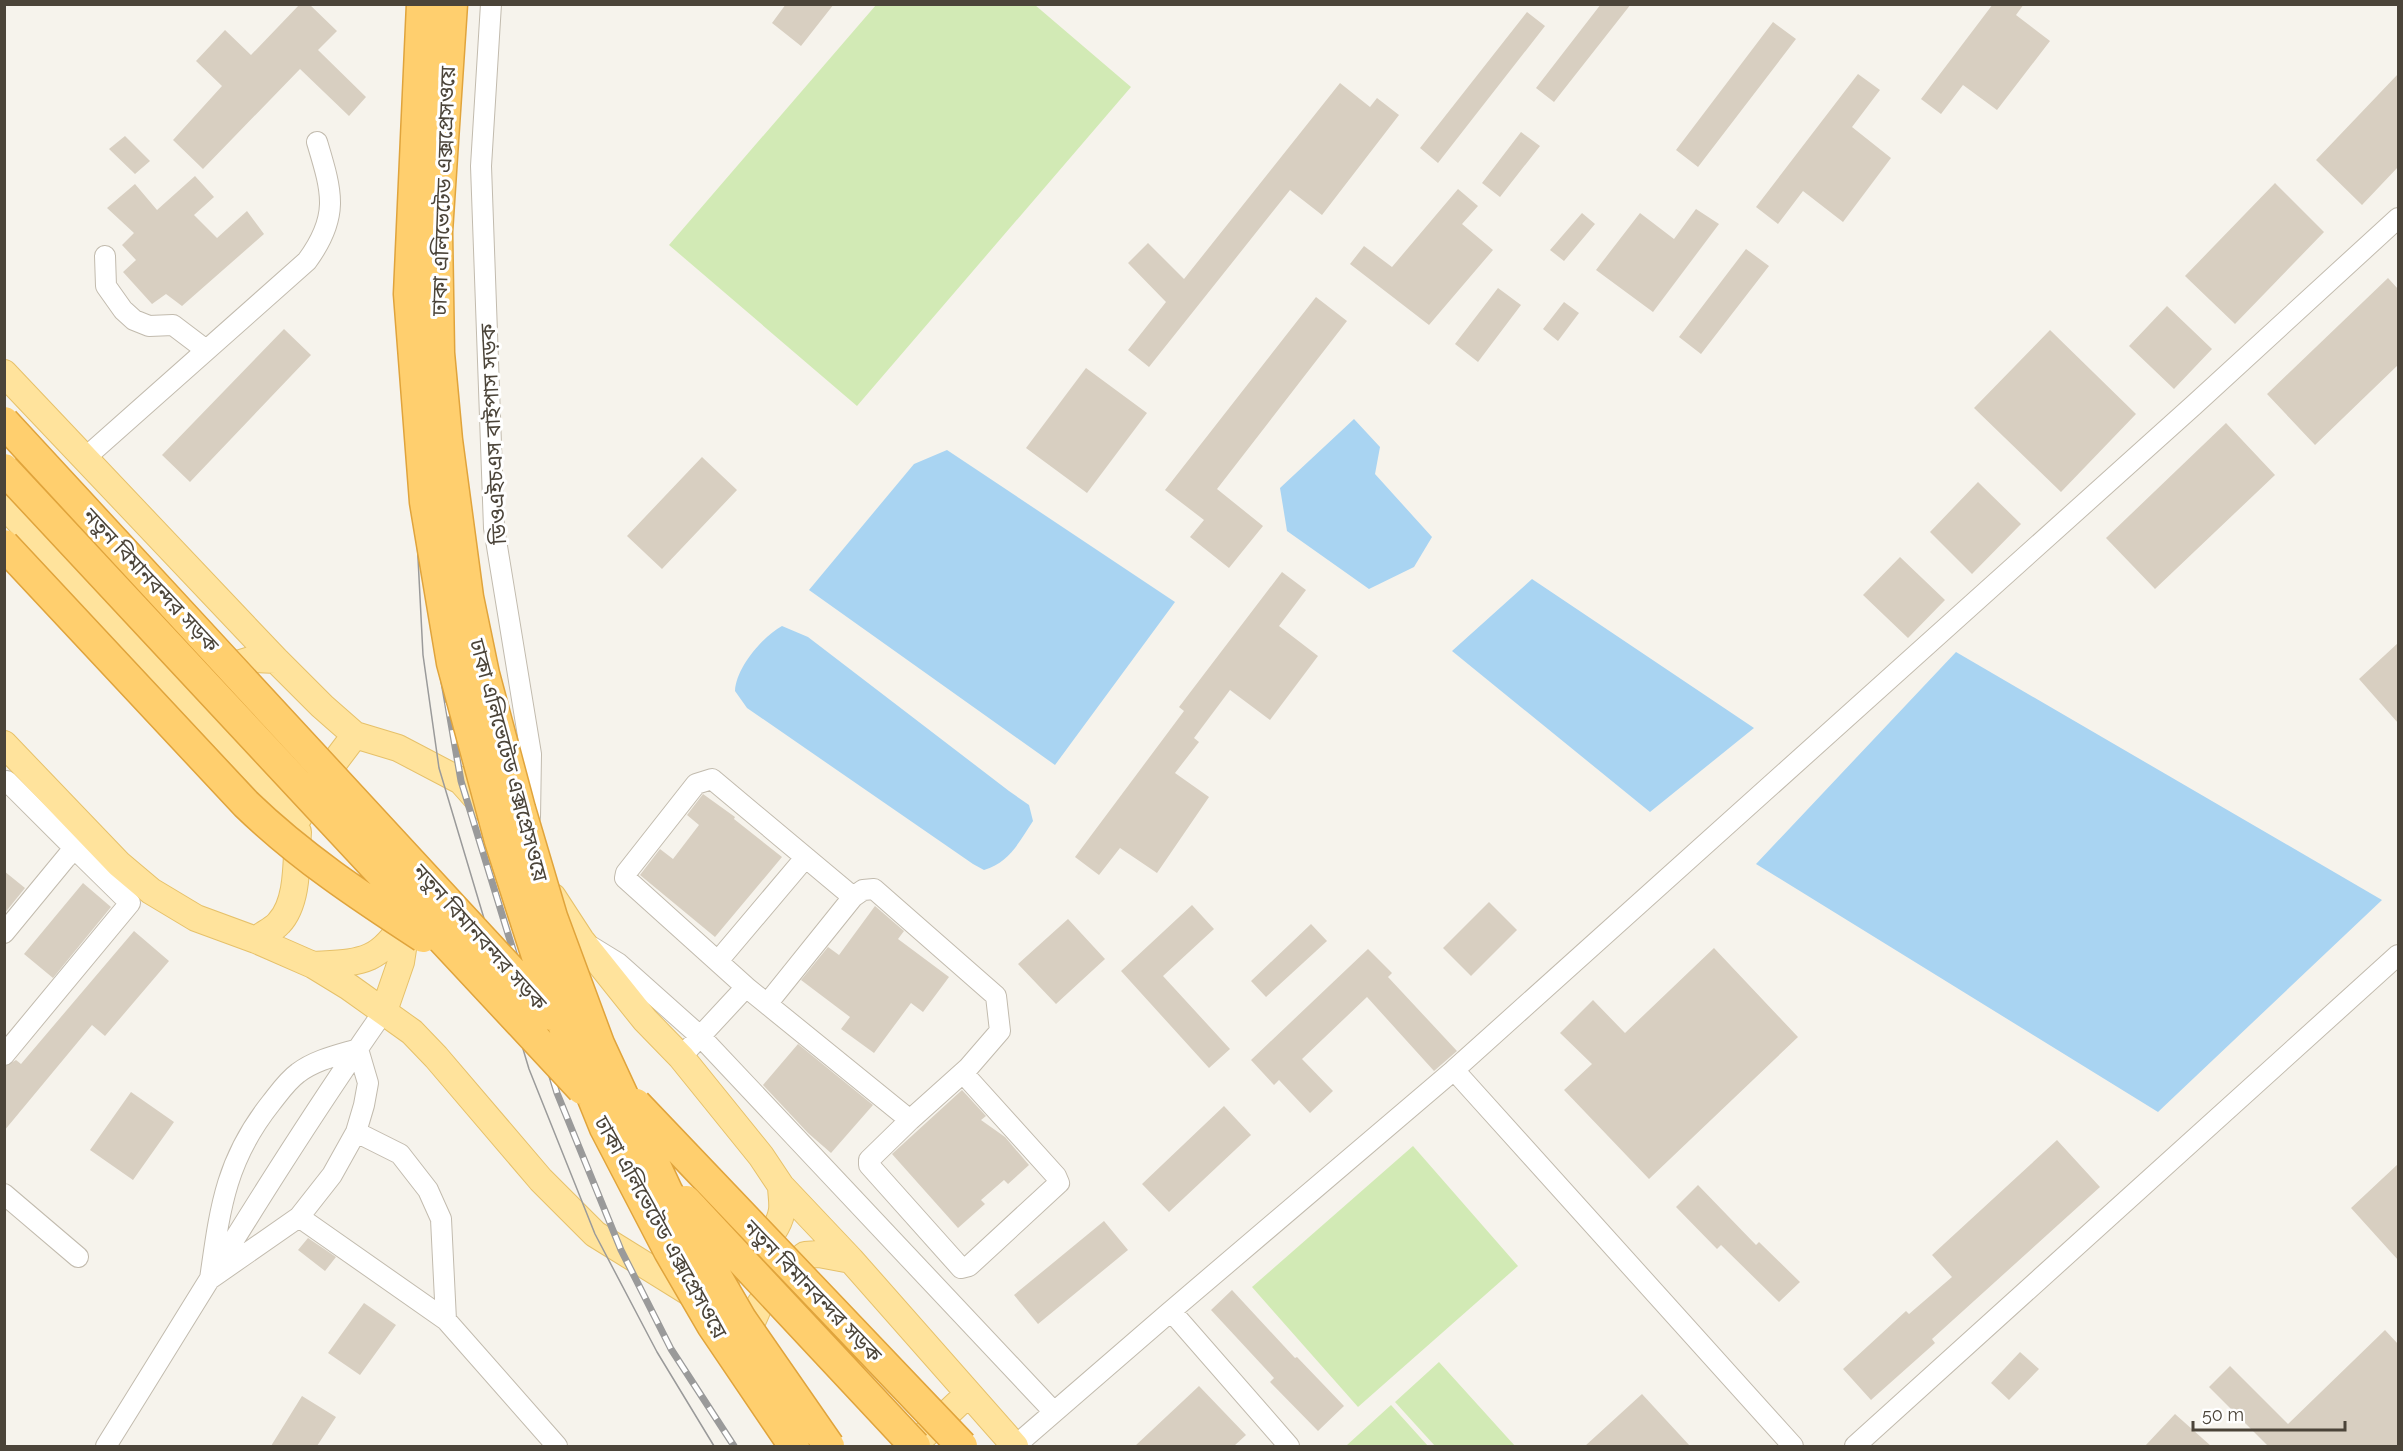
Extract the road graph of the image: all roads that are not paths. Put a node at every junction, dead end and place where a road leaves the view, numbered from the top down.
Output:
1 (422, 4) edge
2 (452, 4) edge
3 (491, 4) edge
4 (317, 142) dead end
5 (2398, 218) edge
6 (105, 255) dead end
7 (206, 350) junction
8 (4, 373) edge
9 (4, 422) edge
10 (85, 458) junction
11 (4, 469) edge
12 (4, 505) edge
13 (4, 544) edge
14 (221, 601) junction
15 (276, 660) junction
16 (162, 671) junction
17 (212, 724) junction
18 (356, 735) junction
19 (4, 744) edge
20 (334, 761) junction
21 (4, 779) edge
22 (4, 784) edge
23 (299, 817) junction
24 (806, 858) junction
25 (530, 862) junction
26 (853, 897) junction
27 (408, 914) junction
28 (4, 933) edge
29 (256, 940) junction
30 (581, 940) junction
31 (2398, 955) edge
32 (461, 961) junction
33 (718, 961) junction
34 (313, 965) junction
35 (746, 987) junction
36 (767, 1004) junction
37 (384, 1011) junction
38 (700, 1037) junction
39 (358, 1049) junction
40 (4, 1055) edge
41 (681, 1057) junction
42 (1454, 1070) junction
43 (963, 1073) junction
44 (910, 1120) junction
45 (356, 1132) junction
46 (781, 1186) junction
47 (4, 1194) edge
48 (299, 1217) junction
49 (78, 1257) dead end
50 (851, 1260) junction
51 (210, 1279) junction
52 (675, 1283) junction
53 (1171, 1311) junction
54 (446, 1320) junction
55 (746, 1336) junction
56 (969, 1394) junction
57 (1054, 1412) junction
58 (106, 1446) edge
59 (557, 1446) edge
60 (794, 1446) edge
61 (830, 1446) edge
62 (914, 1446) edge
63 (962, 1446) edge
64 (1015, 1446) edge
65 (1289, 1446) edge
66 (1792, 1446) edge
67 (1855, 1446) edge

1 - 60 highway, ঢাকা এলিভেটেড এক্সপ্রেসওয়ে, bridge
2 - 61 highway, ঢাকা এলিভেটেড এক্সপ্রেসওয়ে, bridge
3 - 25 street, ডিওএইচএস বাইপাস সড়ক
4 - 7 street
5 - 42 street
6 - 7 street
7 - 10 street
8 - 10 main road
9 - 63 highway, নতুন বিমানবন্দর সড়ক, bridge
10 - 14 main road
11 - 32 highway, নতুন বিমানবন্দর সড়ক, bridge
12 - 16 main road
13 - 32 highway, bridge
14 - 15 main road
14 - 16 main road
15 - 17 main road
15 - 18 main road
16 - 17 main road
17 - 23 main road
18 - 20 main road
18 - 25 main road
19 - 29 main road
20 - 23 main road
20 - 27 main road
21 - 22 street
22 - 28 street
23 - 29 main road
24 - 26 street
24 - 33 street
24 - 33 street
25 - 30 main road
26 - 36 street
26 - 43 street
27 - 34 main road
27 - 37 main road
28 - 40 street
29 - 34 main road
30 - 38 street
30 - 41 main road
31 - 67 street
32 - 62 highway, নতুন বিমানবন্দর সড়ক, bridge
33 - 35 street
34 - 37 main road
35 - 36 street
35 - 38 street
36 - 44 street
37 - 39 street
37 - 52 main road
38 - 41 street
38 - 57 street
39 - 45 street
39 - 51 street
39 - 51 street
41 - 46 main road
42 - 53 street
42 - 66 street
43 - 44 street
43 - 44 street
45 - 48 street
45 - 54 street
46 - 50 main road
46 - 52 main road
47 - 49 street
48 - 51 street
48 - 54 street
50 - 55 main road
50 - 56 main road
51 - 58 street
52 - 55 main road
53 - 57 street
53 - 65 street
54 - 59 street
55 - 61 main road
56 - 62 main road
56 - 64 main road
57 - 64 street

